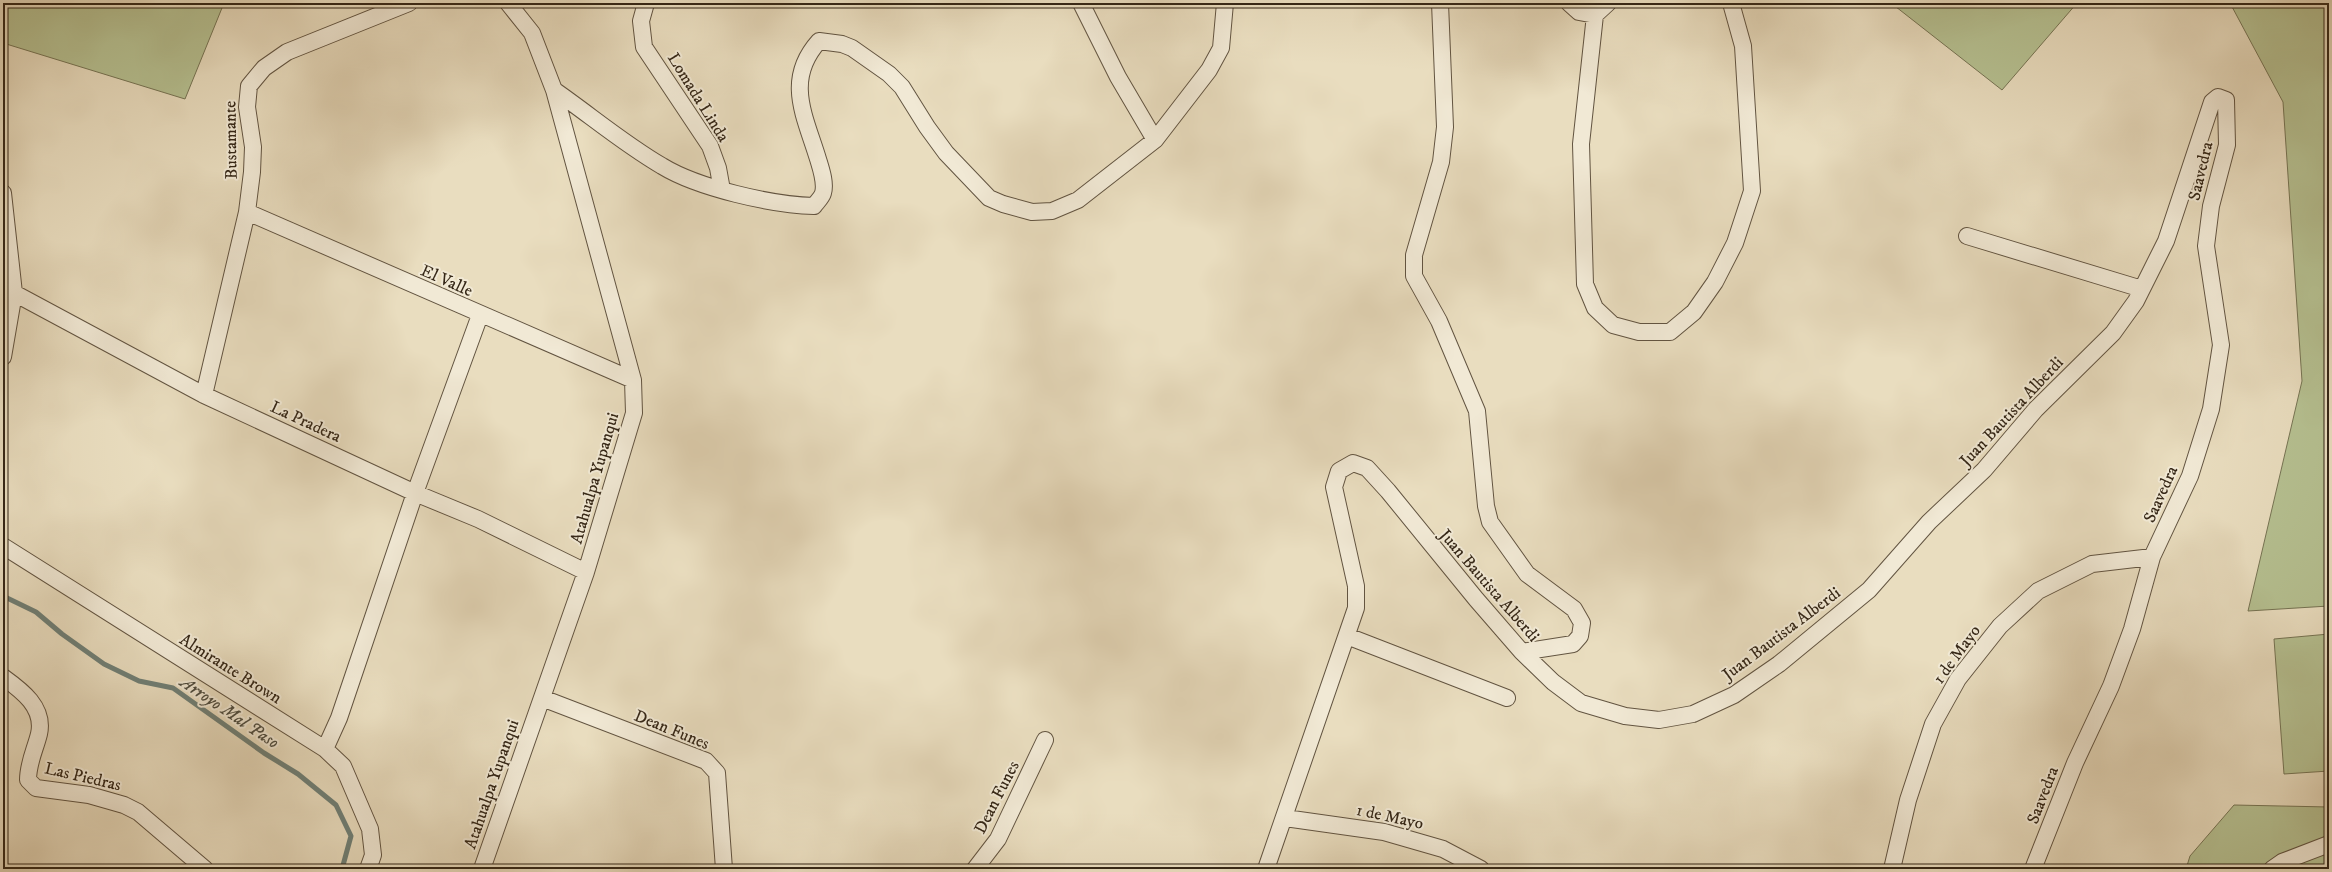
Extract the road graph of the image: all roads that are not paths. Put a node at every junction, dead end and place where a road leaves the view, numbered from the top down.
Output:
1 (409, 3) edge
2 (508, 3) edge
3 (646, 3) edge
4 (1080, 3) edge
5 (1225, 3) edge
6 (1440, 3) edge
7 (1569, 3) edge
8 (1608, 3) edge
9 (1731, 3) edge
10 (1595, 15) junction
11 (554, 90) junction
12 (2227, 116) joint
13 (1155, 140) junction
14 (722, 190) junction
15 (3, 193) edge
16 (247, 212) junction
17 (1967, 236) dead end
18 (2142, 289) junction
19 (14, 293) junction
20 (480, 315) junction
21 (3, 357) edge
22 (633, 380) junction
23 (204, 395) junction
24 (415, 493) junction
25 (3, 546) edge
26 (2152, 557) junction
27 (586, 572) junction
28 (1347, 636) junction
29 (1522, 652) junction
30 (3, 677) edge
31 (542, 698) junction
32 (1507, 698) dead end
33 (1045, 740) dead end
34 (325, 749) junction
35 (1285, 818) junction
36 (2329, 844) edge
37 (205, 869) edge
38 (368, 869) edge
39 (482, 869) edge
40 (724, 869) edge
41 (976, 869) edge
42 (1266, 869) edge
43 (1481, 869) edge
44 (1892, 869) edge
45 (2033, 869) edge
46 (2272, 869) edge

1 - 16 street, Bustamante
2 - 11 street, Atahualpa Yupanqui
3 - 14 street, Lomada Linda
4 - 13 street
5 - 13 street
6 - 29 street
7 - 10 street
8 - 10 street
9 - 10 street
11 - 14 street
11 - 22 street, Atahualpa Yupanqui
12 - 18 street, Juan Bautista Alberdi
12 - 26 street, Saavedra
13 - 14 street
15 - 19 street
16 - 20 street, El Valle
16 - 23 street, Bustamante
17 - 18 street
18 - 29 street, Juan Bautista Alberdi
19 - 21 street
19 - 23 street, La Pradera
20 - 22 street, El Valle
20 - 24 street
22 - 27 street, Atahualpa Yupanqui
23 - 24 street, La Pradera
24 - 27 street, La Pradera
24 - 34 street
25 - 34 street, Almirante Brown
26 - 44 street, 1 de Mayo
26 - 45 street, Saavedra
27 - 31 street, Atahualpa Yupanqui
28 - 29 street, Juan Bautista Alberdi
28 - 32 street
28 - 35 street, Juan Bautista Alberdi
30 - 37 street, Las Piedras
31 - 39 street, Atahualpa Yupanqui
31 - 40 street, Dean Funes
33 - 41 street, Dean Funes
34 - 38 street, Almirante Brown
35 - 42 street, Juan Bautista Alberdi
35 - 43 street, 1 de Mayo
36 - 46 street

